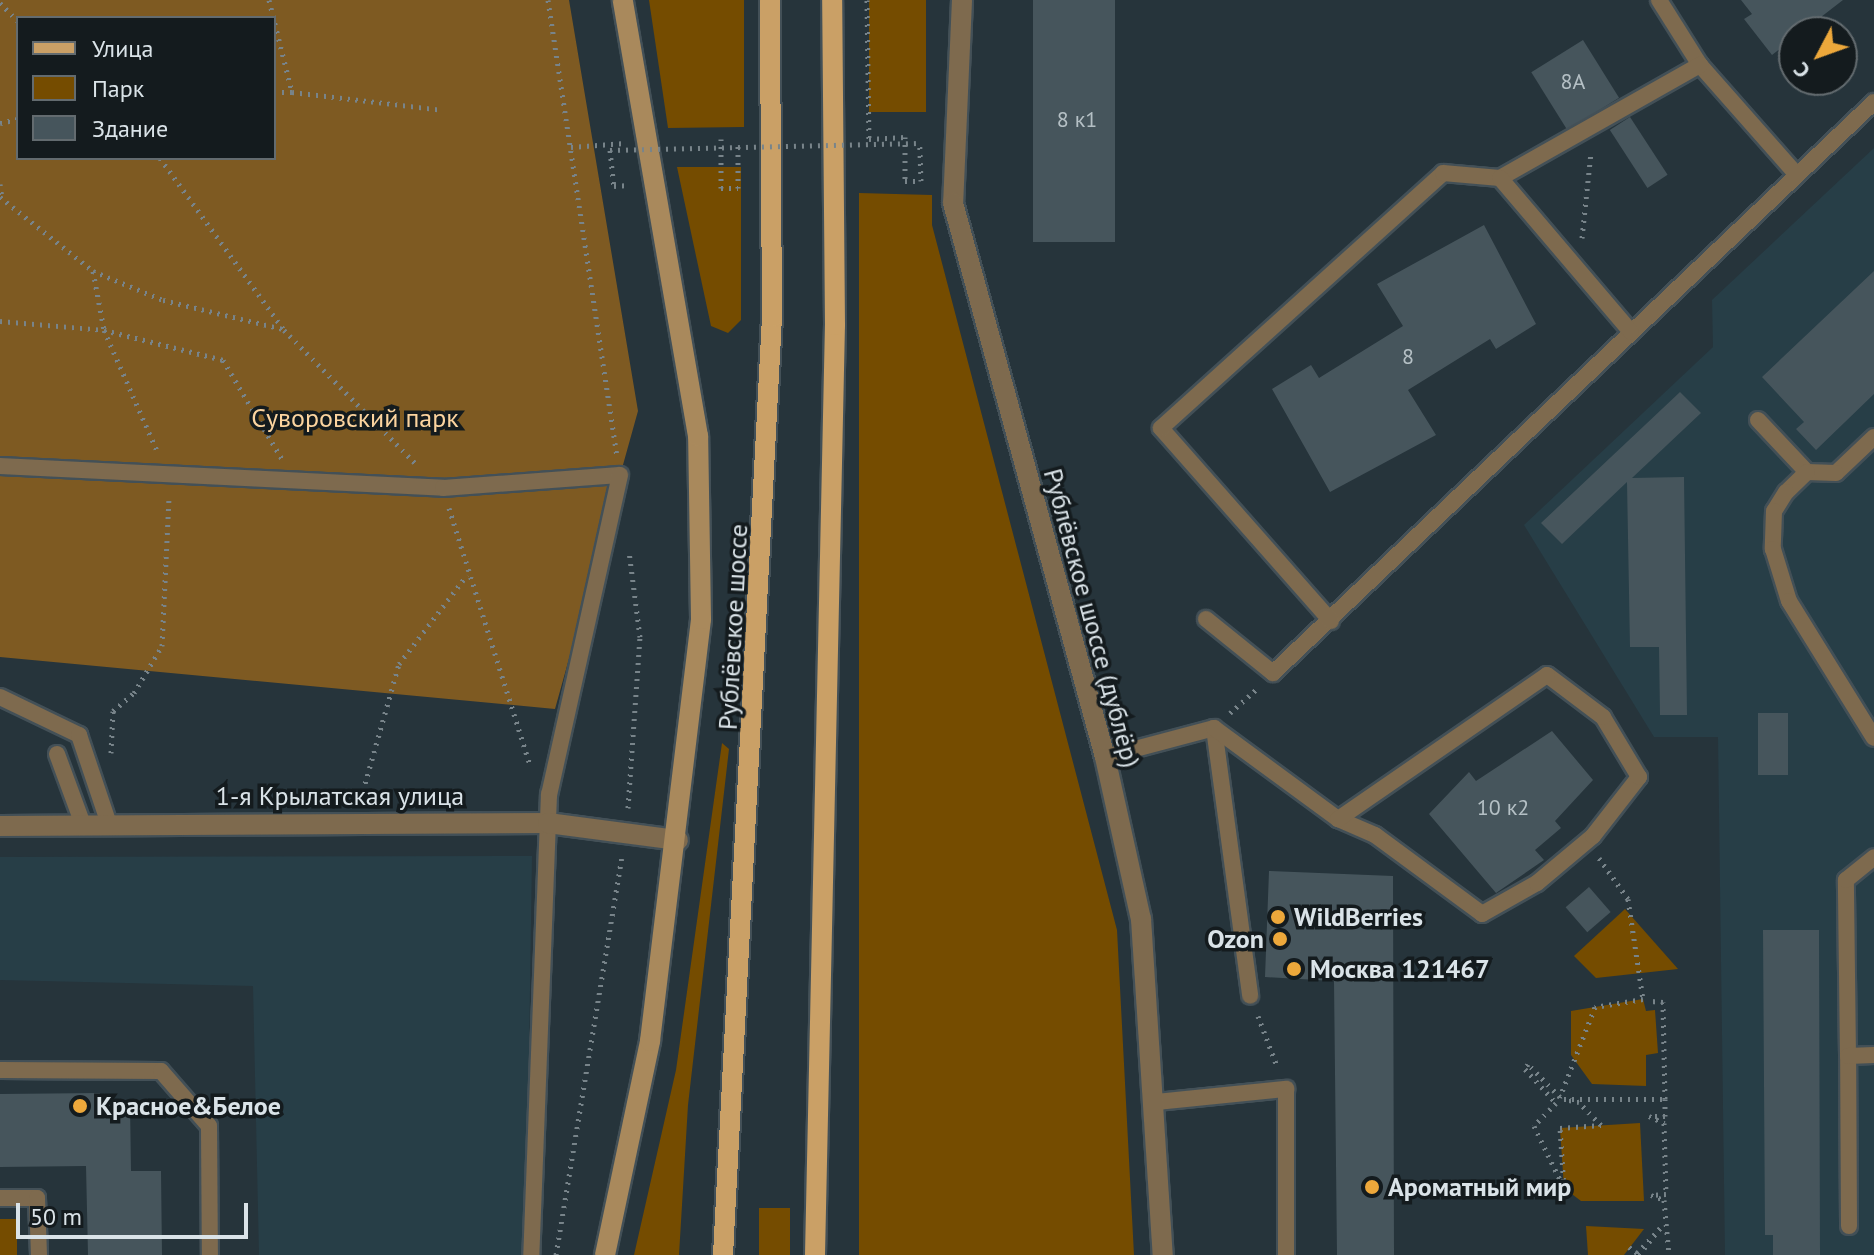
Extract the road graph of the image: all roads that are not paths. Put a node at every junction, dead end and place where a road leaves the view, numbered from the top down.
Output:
1 (623, 0) edge
2 (770, 0) edge
3 (832, 0) edge
4 (962, 0) edge
5 (1659, 0) edge
6 (1700, 65) junction
7 (1874, 102) edge
8 (1796, 174) junction
9 (1500, 178) junction
10 (1631, 332) junction
11 (1758, 420) dead end
12 (1874, 437) edge
13 (0, 466) edge
14 (1807, 472) junction
15 (1206, 619) dead end
16 (1331, 621) junction
17 (0, 697) edge
18 (1214, 728) junction
19 (1874, 738) edge
20 (57, 754) dead end
21 (1105, 757) junction
22 (1338, 819) junction
23 (108, 821) junction
24 (82, 822) junction
25 (548, 823) junction
26 (0, 826) edge
27 (678, 840) junction
28 (1874, 857) edge
29 (1250, 996) road end
30 (1874, 1055) edge
31 (1848, 1056) junction
32 (0, 1070) edge
33 (1157, 1102) junction
34 (0, 1198) edge
35 (1849, 1226) dead end
36 (39, 1255) edge
37 (210, 1255) edge
38 (531, 1255) edge
39 (605, 1255) edge
40 (723, 1255) edge
41 (815, 1255) edge
42 (1163, 1255) edge
43 (1286, 1255) edge

1 - 27 street
2 - 40 main road, Рублёвское шоссе
3 - 41 main road
4 - 21 street, Рублёвское шоссе (дублёр)
5 - 6 lane
6 - 8 lane
6 - 9 lane
7 - 8 lane
8 - 10 lane
9 - 10 lane
9 - 16 lane
10 - 16 lane
11 - 14 lane
12 - 14 lane
13 - 25 lane
14 - 19 lane
15 - 16 lane
17 - 23 lane
18 - 21 lane
18 - 22 lane
18 - 29 lane
20 - 24 lane
21 - 33 street, Рублёвское шоссе (дублёр)
22 - 22 lane
23 - 24 street, 1-я Крылатская улица
23 - 25 street, 1-я Крылатская улица
24 - 26 street, 1-я Крылатская улица
25 - 27 street, 1-я Крылатская улица
25 - 38 lane
27 - 39 street
28 - 31 lane
30 - 31 lane
31 - 35 lane
32 - 37 lane
33 - 42 street, Рублёвское шоссе (дублёр)
33 - 43 lane
34 - 36 lane

